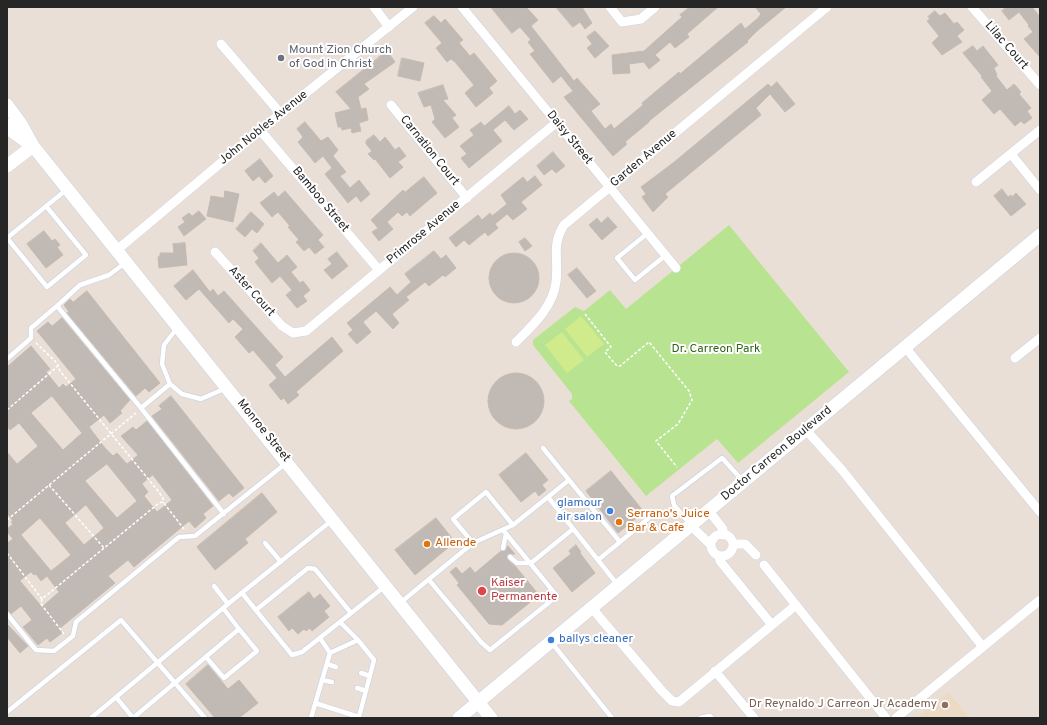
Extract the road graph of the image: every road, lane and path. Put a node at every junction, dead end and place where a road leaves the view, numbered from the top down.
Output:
1 (374, 7) edge
2 (413, 7) edge
3 (462, 7) edge
4 (610, 7) edge
5 (655, 7) edge
6 (827, 7) edge
7 (972, 7) edge
8 (389, 27) junction
9 (221, 44) dead end
10 (1040, 85) edge
11 (7, 104) edge
12 (391, 105) dead end
13 (280, 114) junction
14 (557, 122) junction
15 (7, 124) edge
16 (260, 130) junction
17 (1040, 130) edge
18 (33, 146) junction
19 (1011, 154) junction
20 (7, 166) edge
21 (976, 182) dead end
22 (610, 187) junction
23 (68, 189) junction
24 (1040, 190) edge
25 (466, 198) junction
26 (46, 206) junction
27 (648, 233) junction
28 (1040, 235) edge
29 (117, 250) junction
30 (215, 252) dead end
31 (666, 255) junction
32 (127, 262) junction
33 (676, 268) dead end
34 (379, 270) junction
35 (57, 306) junction
36 (585, 314) dead end
37 (178, 326) junction
38 (287, 331) joint
39 (31, 338) junction
40 (1040, 338) edge
41 (516, 342) dead end
42 (905, 347) junction
43 (1015, 358) dead end
44 (7, 359) edge
45 (58, 366) junction
46 (170, 384) junction
47 (227, 388) junction
48 (141, 408) junction
49 (7, 410) edge
50 (806, 430) junction
51 (112, 433) junction
52 (543, 448) dead end
53 (288, 462) junction
54 (677, 467) dead end
55 (569, 480) junction
56 (744, 482) junction
57 (49, 485) junction
58 (548, 497) junction
59 (163, 503) junction
60 (709, 510) junction
61 (1040, 512) edge
62 (224, 514) junction
63 (650, 517) dead end
64 (7, 520) edge
65 (333, 520) junction
66 (514, 525) junction
67 (691, 526) junction
68 (573, 529) junction
69 (503, 530) junction
70 (506, 534) junction
71 (723, 535) junction
72 (190, 537) junction
73 (620, 542) junction
74 (265, 543) dead end
75 (473, 543) junction
76 (733, 544) junction
77 (711, 545) junction
78 (104, 548) junction
79 (503, 548) dead end
80 (7, 552) edge
81 (756, 555) dead end
82 (719, 556) junction
83 (510, 557) dead end
84 (598, 560) junction
85 (281, 562) junction
86 (530, 563) junction
87 (764, 565) dead end
88 (429, 580) junction
89 (618, 585) junction
90 (214, 586) dead end
91 (385, 586) junction
92 (242, 593) junction
93 (42, 599) junction
94 (1040, 600) edge
95 (228, 604) junction
96 (398, 604) junction
97 (796, 605) junction
98 (591, 607) junction
99 (223, 608) junction
100 (256, 610) junction
101 (351, 613) junction
102 (7, 614) edge
103 (340, 622) junction
104 (772, 625) junction
105 (239, 629) junction
106 (320, 638) junction
107 (69, 640) junction
108 (358, 640) junction
109 (551, 640) junction
110 (983, 647) junction
111 (330, 653) junction
112 (206, 656) junction
113 (158, 662) junction
114 (327, 664) junction
115 (336, 667) dead end
116 (715, 671) junction
117 (361, 673) dead end
118 (370, 676) junction
119 (322, 680) junction
120 (175, 682) junction
121 (332, 682) dead end
122 (357, 688) dead end
123 (366, 691) junction
124 (116, 697) junction
125 (479, 702) junction
126 (315, 703) junction
127 (7, 712) edge
128 (91, 718) edge
129 (133, 718) edge
130 (205, 718) edge
131 (311, 718) edge
132 (459, 718) edge
133 (491, 718) edge
134 (612, 718) edge
135 (700, 718) edge
136 (712, 718) edge
137 (754, 718) edge
138 (886, 718) edge
139 (896, 718) edge

1 - 8 street
2 - 8 street, John Nobles Avenue
3 - 14 street, Daisy Street
4 - 5 street
6 - 22 street, Garden Avenue
7 - 10 street, Lilac Court
8 - 13 street, John Nobles Avenue
9 - 13 street
11 - 18 main road, Monroe Street
12 - 25 street, Carnation Court
13 - 16 street, John Nobles Avenue
14 - 22 street, Daisy Street
14 - 25 street, Primrose Avenue
15 - 18 main road, Monroe Street
16 - 29 street, John Nobles Avenue
16 - 34 street, Bamboo Street
17 - 19 street
18 - 20 main road
18 - 23 main road, Monroe Street
19 - 21 street
19 - 24 street
22 - 27 street, Daisy Street
22 - 41 street, Garden Avenue
23 - 26 lane
23 - 29 main road, Monroe Street
25 - 34 street, Primrose Avenue
26 - 26 lane
27 - 31 street, Daisy Street
27 - 31 lane
28 - 42 main road, Doctor Carreon Boulevard
29 - 32 main road, Monroe Street
30 - 38 street, Aster Court
31 - 33 street, Daisy Street
32 - 35 lane
32 - 37 main road, Monroe Street
34 - 38 street, Primrose Avenue
35 - 39 lane
35 - 48 lane
36 - 54 path
37 - 46 lane
37 - 47 main road, Monroe Street
39 - 44 lane
39 - 45 path
40 - 43 street
42 - 50 main road, Doctor Carreon Boulevard
42 - 61 street
45 - 49 path
45 - 51 path
46 - 47 lane
46 - 48 lane
47 - 53 main road, Monroe Street
48 - 51 path
48 - 62 lane
50 - 56 main road, Doctor Carreon Boulevard
50 - 110 street
51 - 57 path
51 - 59 path
52 - 55 lane
53 - 62 lane
53 - 65 main road, Monroe Street
55 - 58 lane
55 - 73 lane
56 - 60 main road, Doctor Carreon Boulevard
56 - 67 lane
57 - 64 path
57 - 78 path
58 - 66 lane
58 - 68 lane
59 - 72 path
59 - 78 path
60 - 67 main road, Doctor Carreon Boulevard
60 - 71 street
62 - 72 lane
63 - 73 lane
65 - 85 lane
65 - 91 main road, Monroe Street
66 - 69 lane
66 - 75 lane
67 - 77 street
67 - 89 main road, Doctor Carreon Boulevard
68 - 84 lane
68 - 86 lane
69 - 70 lane
69 - 75 lane
70 - 79 lane
70 - 86 lane
71 - 76 street
71 - 77 street
72 - 107 lane
73 - 84 lane
74 - 85 lane
75 - 88 lane
76 - 81 street
76 - 82 street
77 - 82 street
78 - 93 path
80 - 93 path
82 - 104 street
83 - 86 lane
84 - 89 lane
85 - 92 lane
86 - 88 lane
87 - 97 street
88 - 96 lane
89 - 98 main road, Doctor Carreon Boulevard
90 - 95 lane
91 - 96 main road, Monroe Street
91 - 101 lane
92 - 95 lane
92 - 100 lane
93 - 107 path
94 - 110 street
95 - 99 lane
96 - 125 main road, Monroe Street
97 - 104 street
97 - 138 street
98 - 109 main road, Doctor Carreon Boulevard
98 - 116 street
99 - 105 lane
99 - 113 lane
100 - 101 lane
100 - 106 lane
101 - 103 lane
102 - 107 lane
103 - 106 lane
103 - 108 lane
104 - 116 street
105 - 112 lane
105 - 112 lane
106 - 111 lane
108 - 111 lane
108 - 118 lane
109 - 125 main road, Doctor Carreon Boulevard
109 - 134 lane
110 - 139 street
111 - 114 lane
112 - 120 lane
113 - 120 lane
113 - 124 lane
113 - 127 lane
114 - 115 lane
114 - 119 lane
116 - 137 street
117 - 118 lane
118 - 123 lane
119 - 121 lane
119 - 126 lane
120 - 129 lane
120 - 130 lane
122 - 123 lane
123 - 126 lane
124 - 128 lane
124 - 129 lane
125 - 132 main road, Doctor Carreon Boulevard
125 - 133 main road, Monroe Street
126 - 131 lane
135 - 136 lane

